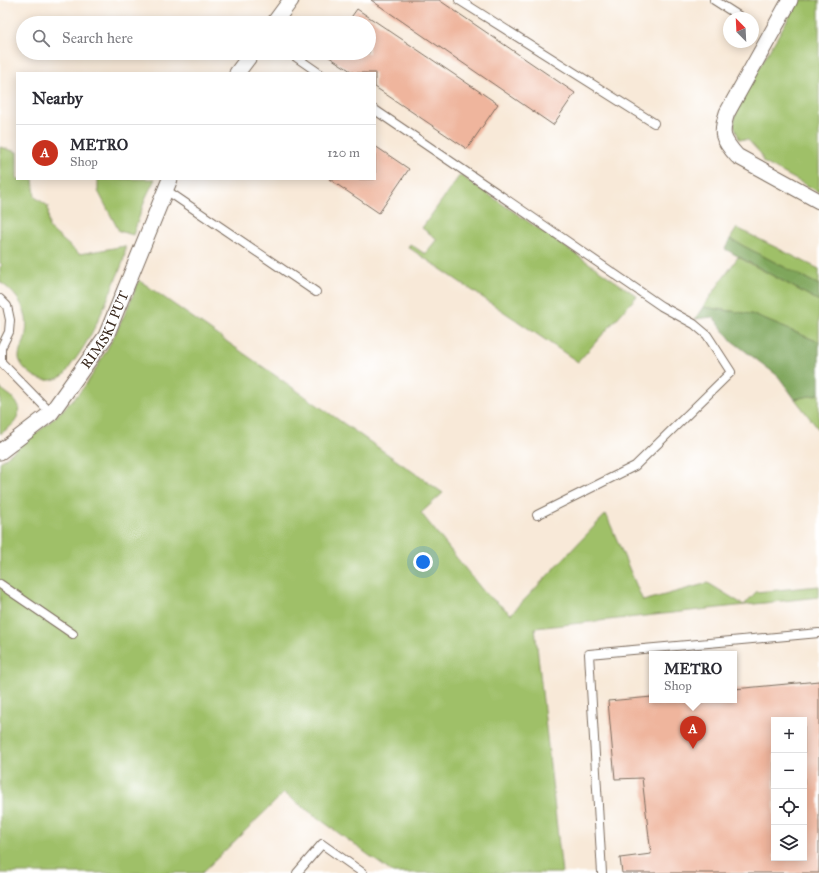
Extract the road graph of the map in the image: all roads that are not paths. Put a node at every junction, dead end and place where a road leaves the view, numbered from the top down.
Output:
1 (291, 0) edge
2 (459, 0) edge
3 (714, 0) edge
4 (790, 0) edge
5 (733, 12) edge
6 (279, 16) edge
7 (247, 60) edge
8 (300, 60) edge
9 (238, 72) edge
10 (318, 72) edge
11 (376, 111) edge
12 (654, 123) dead end
13 (168, 185) edge
14 (819, 201) edge
15 (316, 292) dead end
16 (0, 299) edge
17 (1, 362) edge
18 (51, 413) junction
19 (0, 452) edge
20 (537, 515) dead end
21 (0, 584) edge
22 (819, 633) edge
23 (73, 634) dead end
24 (297, 873) edge
25 (363, 873) edge
26 (602, 873) edge

1 - 6 street
2 - 12 lane
3 - 5 lane
4 - 14 street
7 - 9 street
8 - 10 lane
11 - 20 lane
13 - 15 lane
13 - 18 street, RIMSKI PUT
16 - 17 lane
17 - 18 lane
18 - 19 street, RIMSKI PUT
21 - 23 lane
22 - 26 lane
24 - 25 lane

